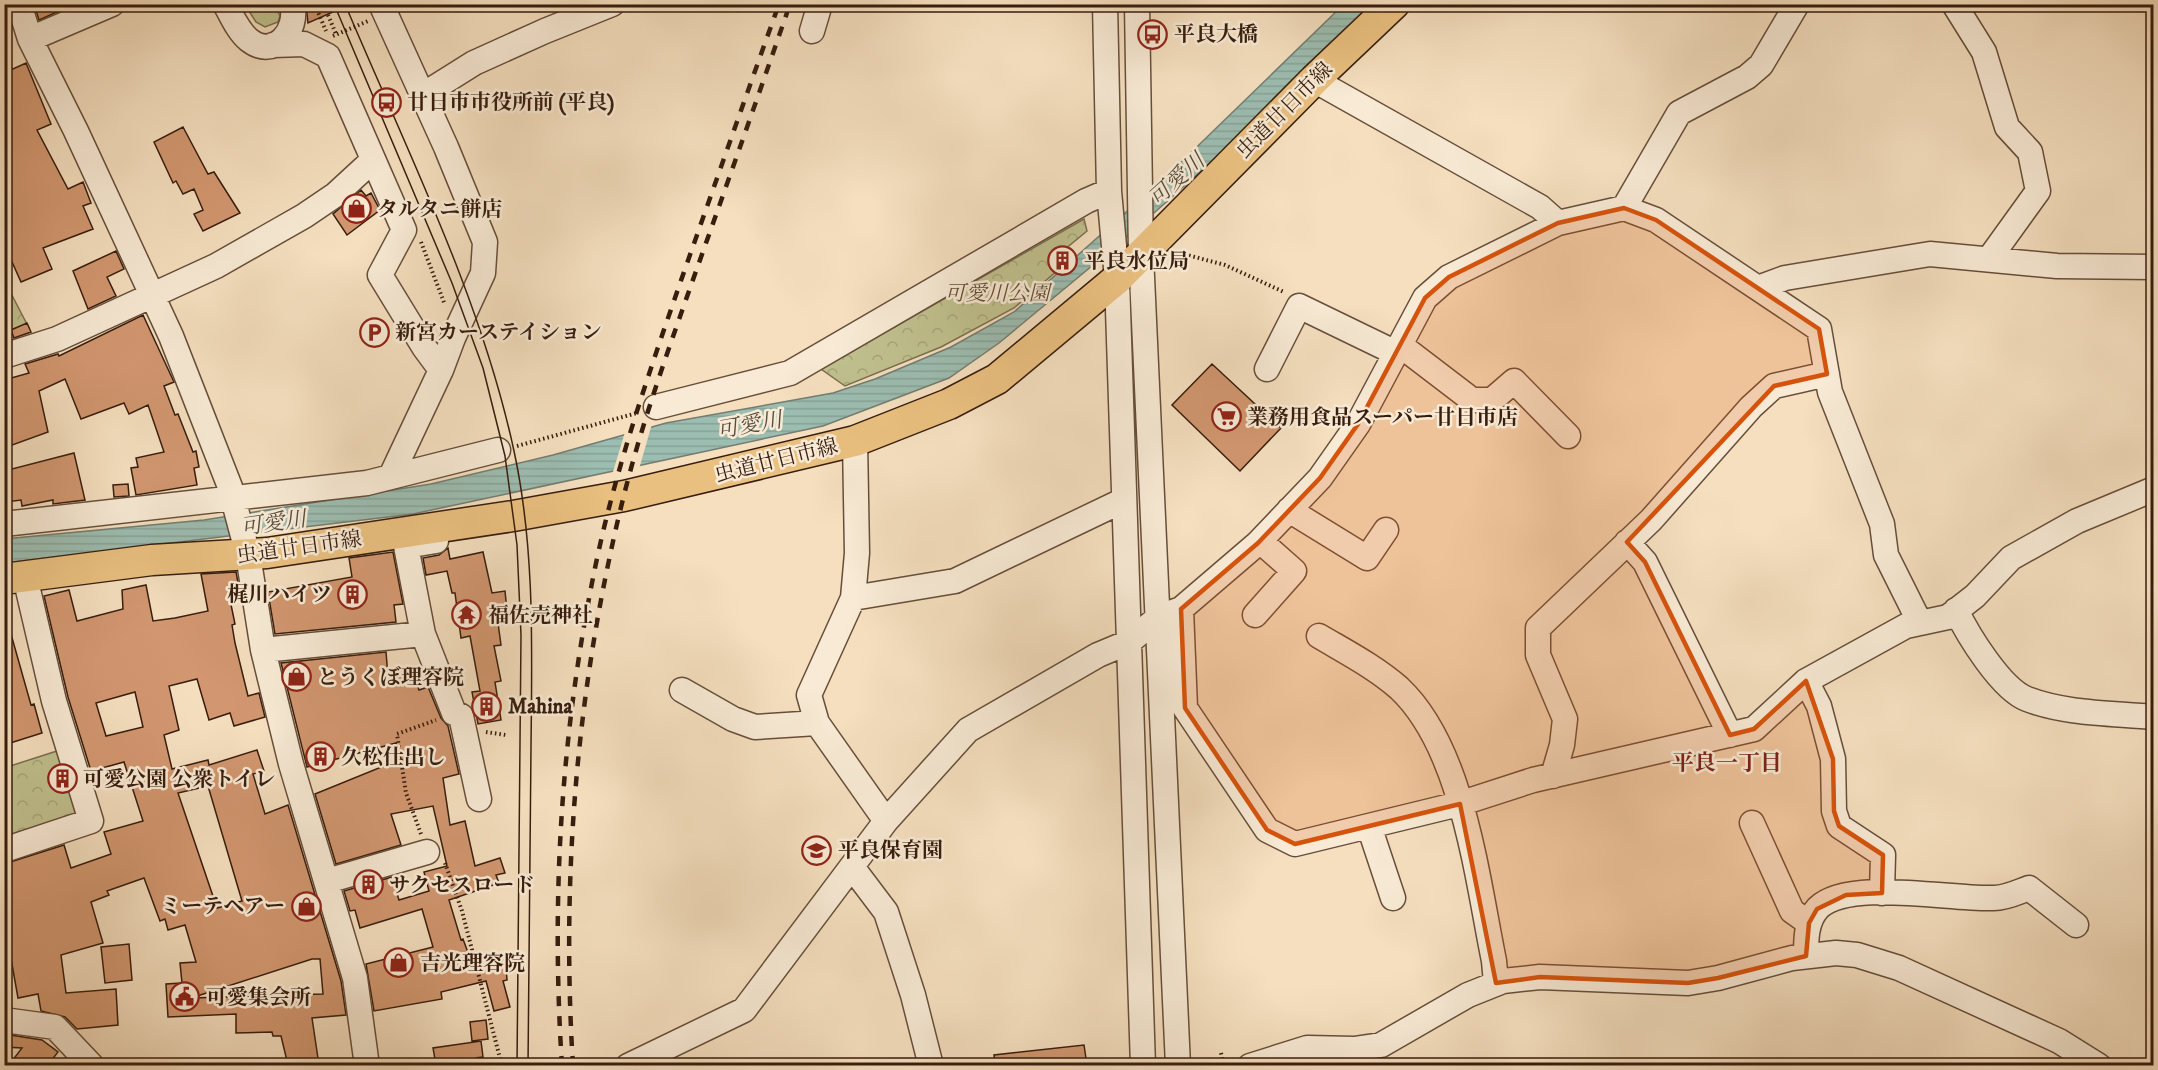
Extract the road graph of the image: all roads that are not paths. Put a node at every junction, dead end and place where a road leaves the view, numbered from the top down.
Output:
1 (19, 4) edge
2 (112, 4) edge
3 (225, 4) edge
4 (612, 4) edge
5 (820, 4) edge
6 (1105, 4) edge
7 (1137, 4) edge
8 (1394, 4) edge
9 (1797, 4) edge
10 (1954, 4) edge
11 (292, 5) edge
12 (383, 9) edge
13 (812, 31) dead end
14 (30, 39) junction
15 (273, 45) junction
16 (314, 47) junction
17 (1314, 80) junction
18 (423, 95) junction
19 (373, 160) junction
20 (1109, 194) junction
21 (1624, 208) junction
22 (1558, 223) junction
23 (1137, 254) junction
24 (1989, 259) junction
25 (2154, 267) edge
26 (1758, 288) junction
27 (152, 294) junction
28 (1398, 349) junction
29 (4, 356) edge
30 (1267, 369) dead end
31 (441, 370) junction
32 (1827, 374) junction
33 (657, 407) road end
34 (1568, 436) dead end
35 (855, 441) junction
36 (508, 448) road end
37 (391, 477) junction
38 (2154, 489) edge
39 (1124, 500) junction
40 (234, 503) junction
41 (1289, 510) junction
42 (4, 524) edge
43 (456, 525) junction
44 (1386, 530) dead end
45 (1260, 541) junction
46 (1627, 542) junction
47 (246, 549) junction
48 (15, 578) edge
49 (853, 598) junction
50 (1956, 610) junction
51 (1170, 613) junction
52 (1255, 615) dead end
53 (1920, 623) junction
54 (423, 634) junction
55 (1319, 636) dead end
56 (1128, 642) junction
57 (263, 650) junction
58 (1806, 681) junction
59 (682, 690) dead end
60 (2154, 717) edge
61 (817, 723) junction
62 (1730, 735) junction
63 (1553, 776) junction
64 (478, 799) dead end
65 (1459, 804) junction
66 (886, 821) junction
67 (1369, 826) junction
68 (1751, 833) dead end
69 (4, 850) edge
70 (427, 852) road end
71 (852, 867) junction
72 (327, 881) junction
73 (1882, 893) junction
74 (1393, 898) dead end
75 (1809, 923) junction
76 (2076, 925) dead end
77 (1806, 956) junction
78 (1496, 983) junction
79 (4, 1020) edge
80 (92, 1065) edge
81 (367, 1065) edge
82 (628, 1065) edge
83 (931, 1065) edge
84 (1143, 1065) edge
85 (1178, 1065) edge
86 (1251, 1065) edge
87 (2099, 1065) edge

1 - 14 street
2 - 14 street
3 - 15 street
4 - 18 street
5 - 13 street
6 - 20 street
7 - 23 street
8 - 17 main road, 虫道廿日市線
9 - 21 street
10 - 24 street
11 - 15 street
11 - 16 street
12 - 18 street
14 - 27 street
15 - 16 street
16 - 19 street
17 - 22 street
17 - 23 main road, 虫道廿日市線
18 - 31 street
19 - 27 street
19 - 31 street
20 - 23 street
20 - 33 street
21 - 22 street
21 - 26 street
22 - 28 street
23 - 35 main road, 虫道廿日市線
23 - 39 street
23 - 51 street
24 - 25 street
24 - 26 street
26 - 32 street
27 - 29 street
27 - 40 street
28 - 30 street
28 - 34 street
28 - 41 street
31 - 37 street
32 - 46 street
32 - 53 street
35 - 43 main road, 虫道廿日市線
35 - 49 street
36 - 37 street
37 - 40 street
38 - 50 street
39 - 49 street
39 - 56 street
40 - 42 street
40 - 47 street
41 - 44 street
41 - 45 street
43 - 47 main road, 虫道廿日市線
43 - 54 street
45 - 51 street
45 - 52 street
46 - 62 street
46 - 63 street
47 - 48 main road, 虫道廿日市線
47 - 57 street
48 - 69 street
49 - 61 street
50 - 53 street
50 - 60 street
51 - 56 street
51 - 67 street
51 - 85 street
53 - 58 street
54 - 57 street
54 - 64 street
55 - 65 street
56 - 66 street
56 - 84 street
57 - 72 street
58 - 62 street
58 - 73 street
59 - 61 street
61 - 66 street
62 - 63 street
63 - 65 street
65 - 67 street
65 - 78 street
66 - 71 street
67 - 74 street
68 - 75 street
70 - 72 street
71 - 82 street
71 - 83 street
72 - 81 street
73 - 75 street
73 - 76 street
75 - 77 street
77 - 78 street
77 - 87 street
78 - 86 street
79 - 80 street

